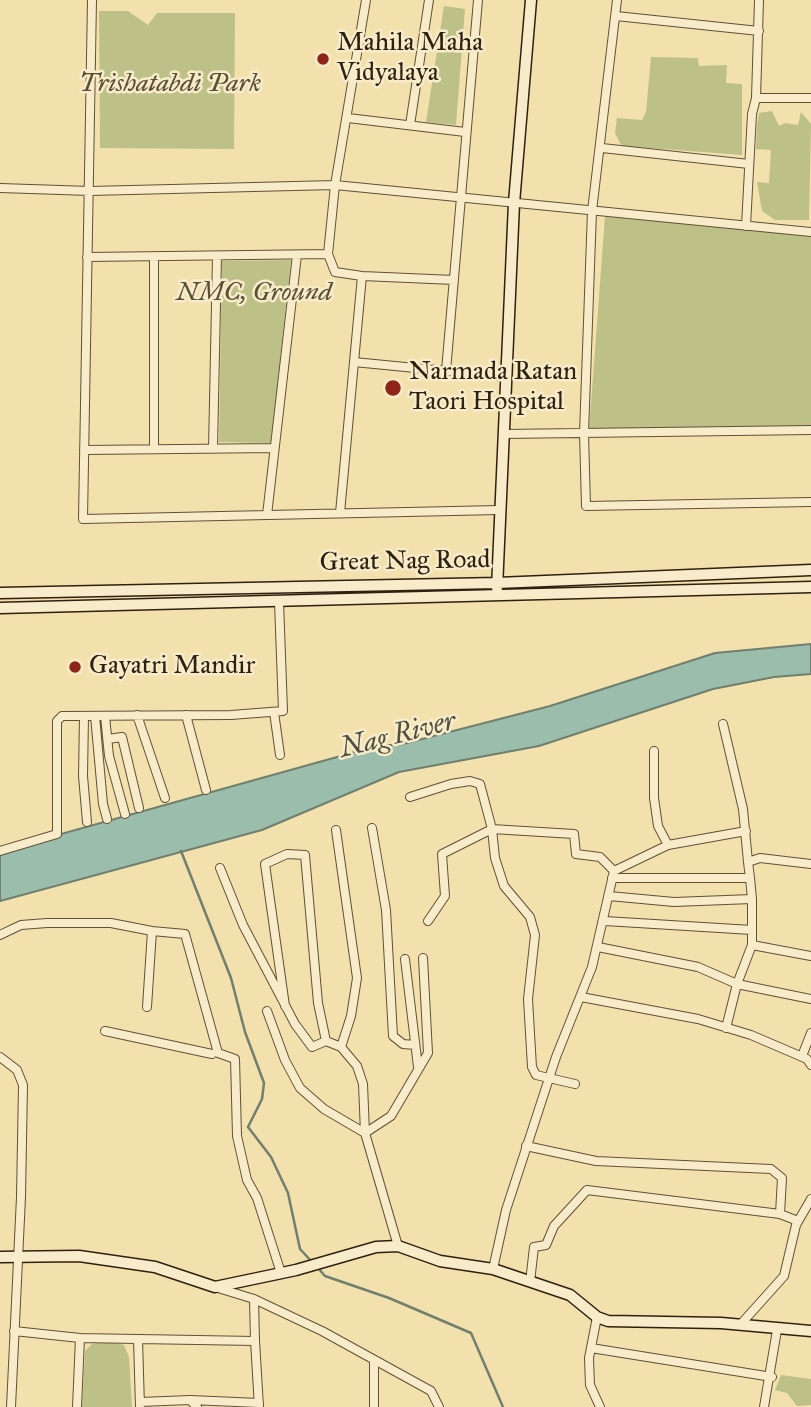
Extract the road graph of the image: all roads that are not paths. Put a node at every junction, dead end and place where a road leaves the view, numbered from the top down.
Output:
1 (92, 0) edge
2 (366, 0) edge
3 (429, 0) edge
4 (478, 0) edge
5 (531, 0) edge
6 (617, 0) edge
7 (759, 0) edge
8 (616, 16) junction
9 (759, 31) junction
10 (756, 98) junction
11 (811, 98) edge
12 (348, 118) junction
13 (410, 125) junction
14 (465, 132) junction
15 (602, 148) junction
16 (749, 164) junction
17 (335, 185) junction
18 (0, 188) edge
19 (90, 191) junction
20 (459, 197) junction
21 (514, 202) junction
22 (592, 211) junction
23 (746, 226) junction
24 (811, 232) edge
25 (328, 254) junction
26 (297, 255) junction
27 (218, 256) junction
28 (86, 257) junction
29 (155, 257) junction
30 (362, 276) junction
31 (453, 280) junction
32 (354, 362) junction
33 (446, 371) junction
34 (506, 377) junction
35 (811, 430) edge
36 (584, 433) junction
37 (503, 434) junction
38 (274, 448) junction
39 (153, 449) junction
40 (212, 449) junction
41 (84, 450) junction
42 (811, 502) edge
43 (499, 510) junction
44 (340, 513) junction
45 (267, 515) junction
46 (811, 570) edge
47 (497, 583) junction
48 (811, 587) edge
49 (3, 591) edge
50 (497, 596) junction
51 (279, 602) junction
52 (3, 610) edge
53 (274, 712) junction
54 (137, 715) junction
55 (186, 715) junction
56 (84, 716) junction
57 (95, 716) junction
58 (105, 716) junction
59 (723, 724) dead end
60 (108, 739) junction
61 (654, 751) dead end
62 (280, 755) dead end
63 (206, 790) dead end
64 (410, 797) dead end
65 (165, 798) dead end
66 (139, 808) dead end
67 (125, 814) dead end
68 (107, 819) dead end
69 (87, 822) dead end
70 (372, 828) dead end
71 (492, 829) junction
72 (337, 830) dead end
73 (746, 831) junction
74 (668, 845) junction
75 (0, 851) edge
76 (748, 862) junction
77 (811, 864) edge
78 (220, 868) dead end
79 (613, 875) junction
80 (750, 878) junction
81 (609, 896) junction
82 (752, 899) junction
83 (428, 921) dead end
84 (605, 922) junction
85 (152, 930) junction
86 (752, 930) junction
87 (0, 935) edge
88 (752, 945) junction
89 (598, 947) junction
90 (811, 956) edge
91 (423, 958) dead end
92 (405, 959) dead end
93 (737, 984) junction
94 (581, 996) junction
95 (811, 999) edge
96 (285, 1006) junction
97 (147, 1007) dead end
98 (267, 1011) dead end
99 (726, 1028) junction
100 (105, 1031) dead end
101 (811, 1033) edge
102 (326, 1041) junction
103 (415, 1045) junction
104 (341, 1046) junction
105 (212, 1054) dead end
106 (802, 1056) junction
107 (0, 1057) edge
108 (811, 1065) edge
109 (418, 1068) junction
110 (550, 1079) junction
111 (575, 1084) dead end
112 (365, 1133) junction
113 (526, 1146) junction
114 (811, 1199) edge
115 (780, 1214) junction
116 (798, 1221) junction
117 (398, 1246) junction
118 (7, 1259) edge
119 (493, 1269) junction
120 (281, 1273) junction
121 (530, 1282) junction
122 (215, 1287) junction
123 (254, 1299) junction
124 (597, 1317) junction
125 (740, 1325) junction
126 (777, 1330) junction
127 (14, 1331) junction
128 (811, 1331) edge
129 (80, 1338) junction
130 (138, 1339) junction
131 (255, 1341) junction
132 (591, 1348) junction
133 (374, 1361) junction
134 (772, 1377) junction
135 (193, 1404) edge
136 (140, 1405) edge
137 (259, 1405) edge
138 (11, 1407) edge
139 (77, 1407) edge
140 (374, 1407) edge
141 (439, 1407) edge
142 (600, 1407) edge
143 (764, 1407) edge

1 - 19 street
2 - 12 street
3 - 13 street
4 - 14 street
5 - 21 main road
6 - 8 street
7 - 9 street
8 - 9 street
8 - 15 street
9 - 10 street
10 - 11 street
10 - 16 street
12 - 13 street
12 - 17 street
13 - 14 street
14 - 20 street
15 - 16 street
15 - 22 street
16 - 23 street
17 - 19 street
17 - 20 street
17 - 25 street
18 - 19 street
19 - 28 street
20 - 21 street
20 - 31 street
21 - 22 street
21 - 34 main road
22 - 23 street
22 - 36 street
23 - 24 street
25 - 26 street
25 - 30 street
26 - 27 street
26 - 38 street
27 - 29 street
27 - 40 street
28 - 29 street
28 - 41 street
29 - 39 street
30 - 31 street
30 - 32 street
31 - 33 street
32 - 33 street
32 - 44 street
33 - 34 street
34 - 37 main road
35 - 36 street
36 - 37 street
36 - 42 street
37 - 43 main road
38 - 40 street
38 - 45 street
39 - 40 street
39 - 41 street
41 - 45 street
43 - 44 street
43 - 47 main road
44 - 45 street
46 - 47 main road, Great Nag Road
47 - 49 main road, Great Nag Road
47 - 50 main road
48 - 50 main road, Great Nag Road
50 - 51 main road, Great Nag Road
51 - 52 main road, Great Nag Road
51 - 53 street
53 - 55 street
53 - 62 street
54 - 55 street
54 - 58 street
54 - 65 street
55 - 63 street
56 - 57 street
56 - 69 street
56 - 75 street
57 - 58 street
57 - 68 street
58 - 60 street
59 - 73 street
60 - 66 street
60 - 67 street
61 - 74 street
64 - 71 street
70 - 103 street
71 - 79 street
71 - 83 street
71 - 110 street
72 - 104 street
73 - 74 street
73 - 76 street
74 - 79 street
76 - 77 street
76 - 80 street
78 - 96 street
79 - 80 street
79 - 81 street
80 - 82 street
81 - 82 street
81 - 84 street
82 - 86 street
84 - 86 street
84 - 89 street
85 - 87 street
85 - 97 street
85 - 120 street
86 - 88 street
88 - 90 street
88 - 93 street
89 - 93 street
89 - 94 street
91 - 109 street
92 - 103 street
93 - 95 street
93 - 99 street
94 - 99 street
94 - 110 street
96 - 102 street
96 - 102 street
98 - 112 street
99 - 106 street
100 - 105 street
101 - 106 street
102 - 104 street
103 - 109 street
104 - 112 street
106 - 108 street
107 - 118 street
109 - 112 street
110 - 111 street
110 - 113 street
112 - 117 street
113 - 115 street
113 - 119 street
114 - 116 street
115 - 116 street
115 - 121 street
116 - 125 street
117 - 119 main road
117 - 120 main road
118 - 122 main road
118 - 127 street
119 - 121 main road
120 - 122 main road
121 - 124 main road
122 - 123 street
123 - 131 street
123 - 133 street
124 - 125 main road
124 - 132 street
125 - 126 main road
126 - 128 main road
126 - 134 street
127 - 129 street
127 - 138 street
129 - 130 street
129 - 139 street
130 - 131 street
130 - 136 street
131 - 137 street
132 - 134 street
132 - 142 street
133 - 140 street
133 - 141 street
134 - 143 street
135 - 136 street
135 - 137 street

